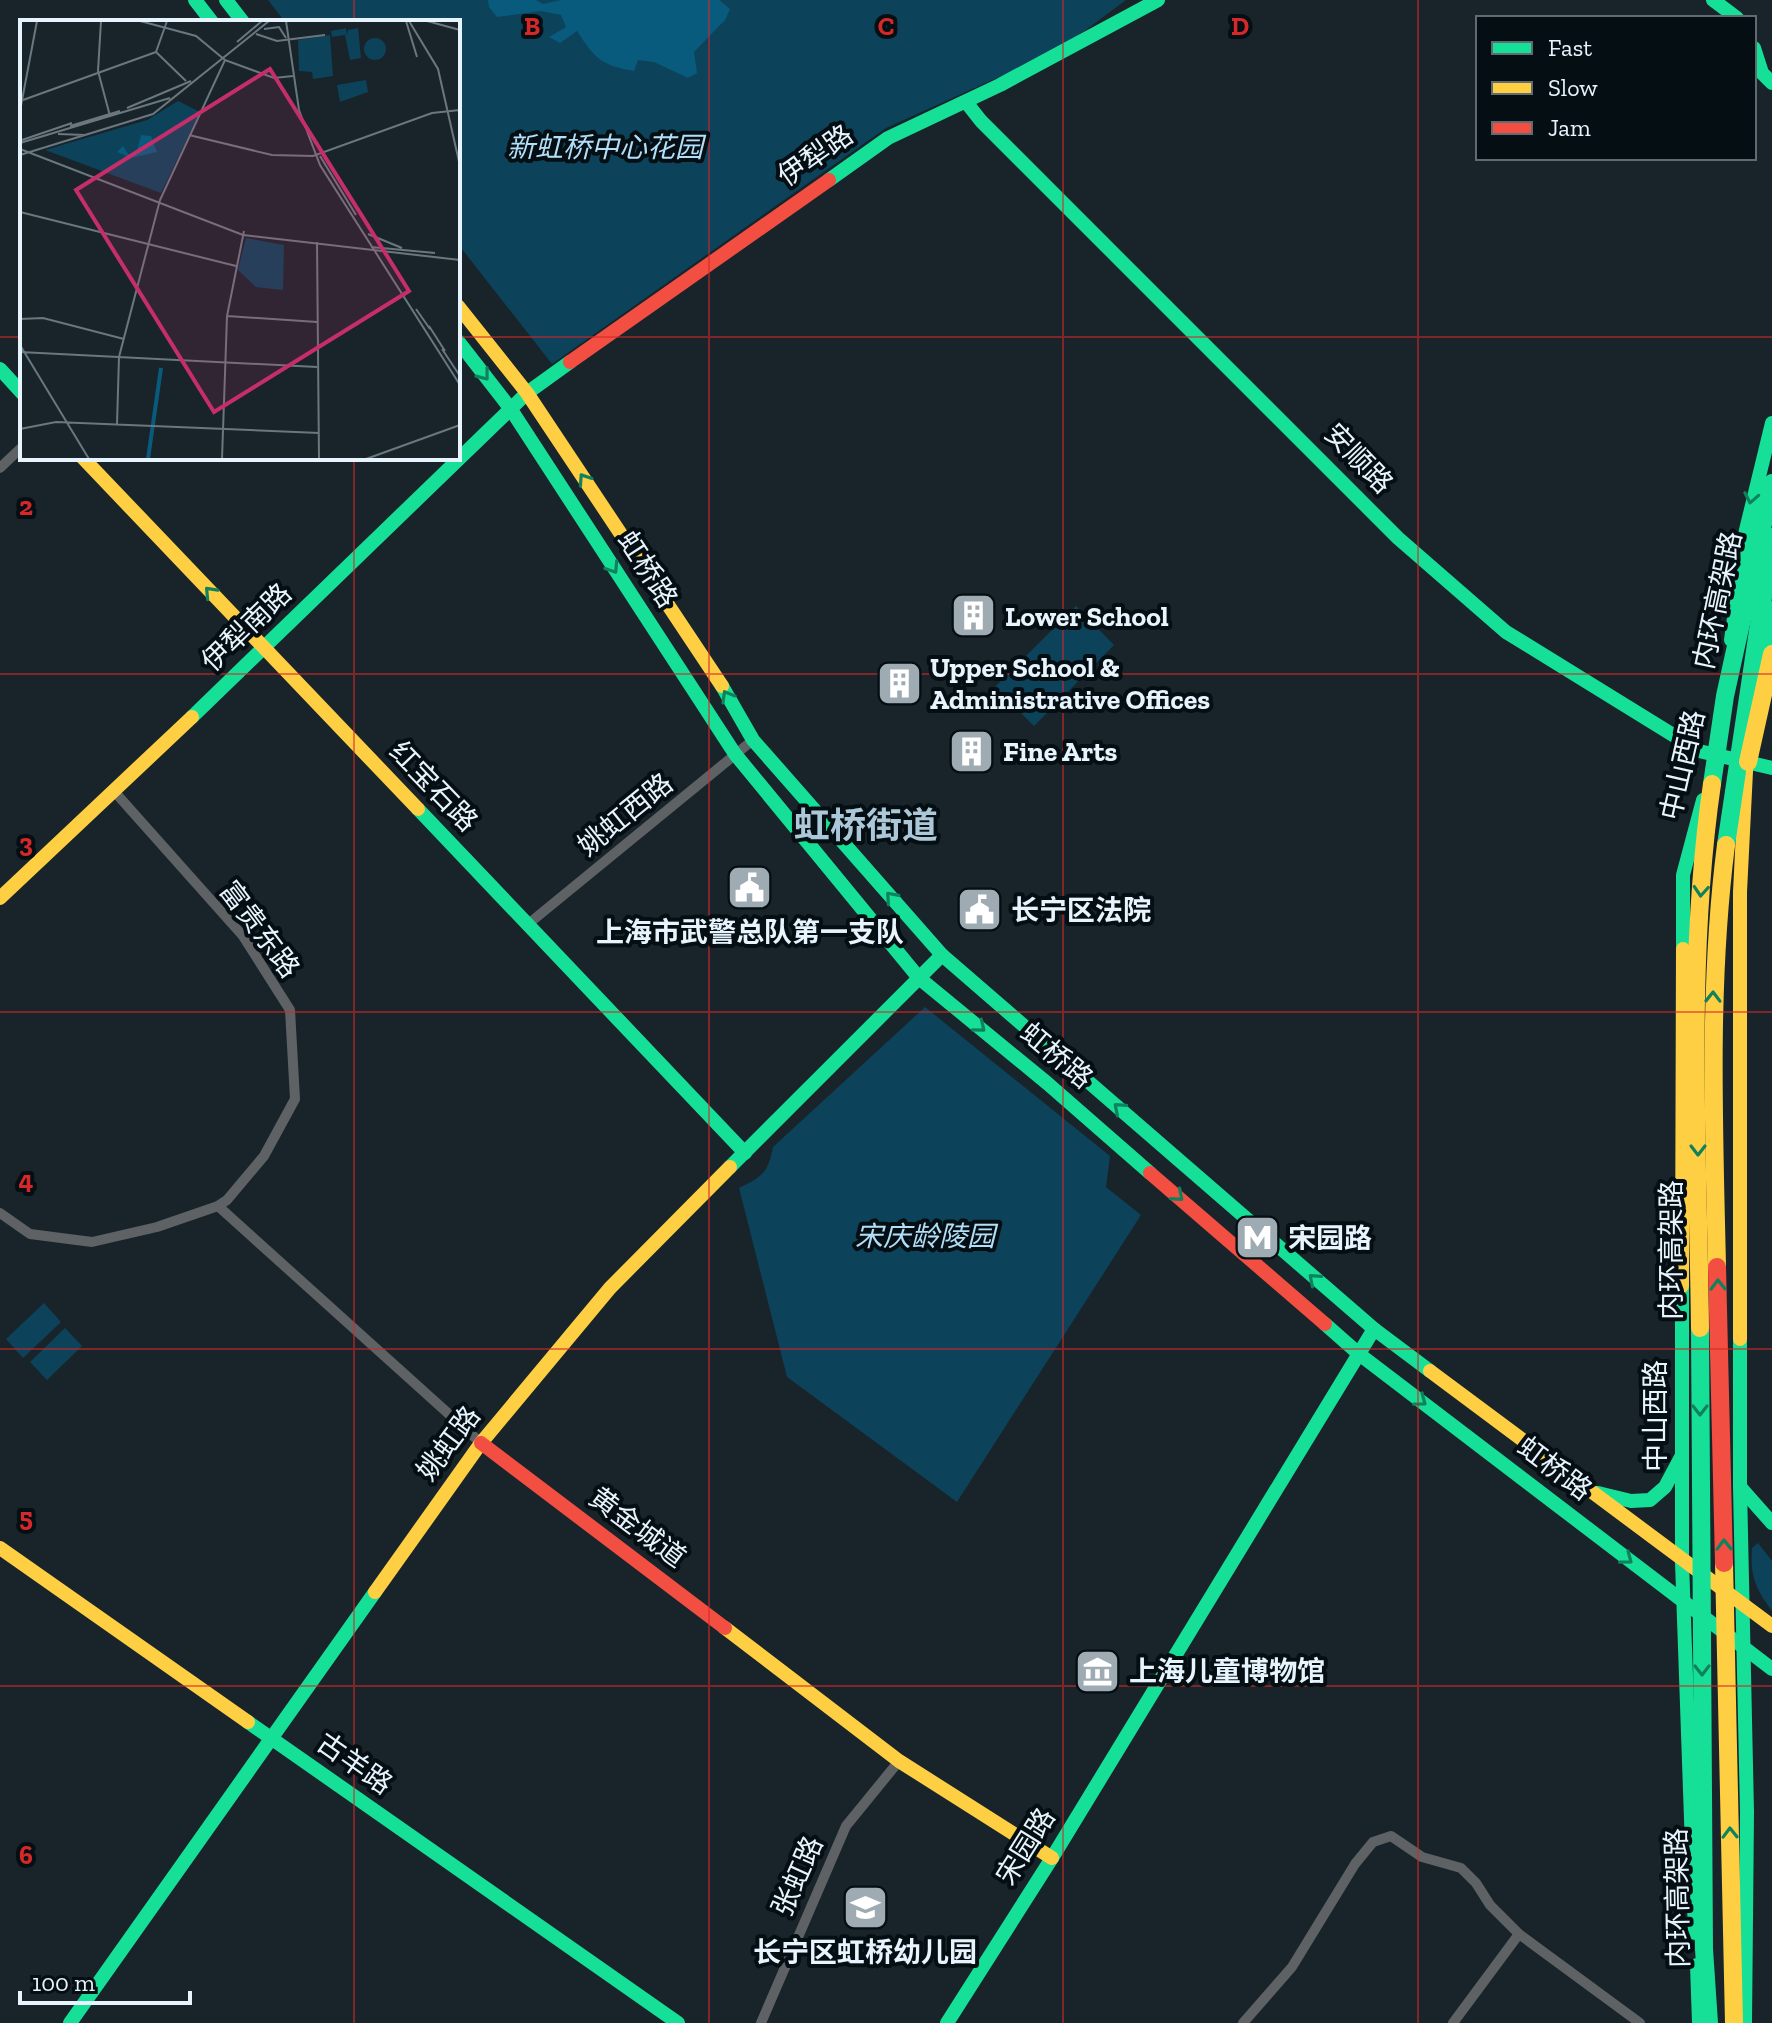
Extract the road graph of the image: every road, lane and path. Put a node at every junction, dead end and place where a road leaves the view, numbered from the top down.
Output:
1 (195, 0) edge
2 (226, 0) edge
3 (1158, 0) edge
4 (1713, 0) edge
5 (1734, 16) edge
6 (210, 20) edge
7 (241, 20) edge
8 (1756, 54) edge
9 (1772, 83) edge
10 (966, 102) junction
11 (460, 309) edge
12 (460, 344) edge
13 (0, 369) edge
14 (20, 391) edge
15 (527, 393) junction
16 (510, 408) junction
17 (1772, 423) edge
18 (20, 449) edge
19 (460, 457) edge
20 (85, 460) edge
21 (457, 460) edge
22 (0, 468) edge
23 (1772, 484) edge
24 (1772, 537) edge
25 (1772, 608) edge
26 (264, 649) junction
27 (1772, 654) edge
28 (1725, 696) junction
29 (753, 740) junction
30 (735, 754) junction
31 (1715, 757) junction
32 (1745, 762) junction
33 (1772, 768) edge
34 (113, 790) junction
35 (0, 898) edge
36 (1718, 906) junction
37 (527, 925) junction
38 (942, 955) junction
39 (919, 978) junction
40 (745, 1153) junction
41 (218, 1206) junction
42 (0, 1213) edge
43 (1374, 1329) junction
44 (1359, 1354) junction
45 (481, 1443) junction
46 (1682, 1456) junction
47 (1740, 1487) junction
48 (1588, 1490) junction
49 (1772, 1523) edge
50 (0, 1548) edge
51 (1682, 1562) junction
52 (1683, 1603) junction
53 (1744, 1604) junction
54 (1772, 1626) edge
55 (1744, 1649) junction
56 (1772, 1670) edge
57 (1745, 1694) junction
58 (272, 1739) junction
59 (899, 1761) junction
60 (1052, 1858) junction
61 (1733, 1927) junction
62 (1519, 1934) junction
63 (1701, 2021) edge
64 (70, 2023) edge
65 (678, 2023) edge
66 (761, 2023) edge
67 (947, 2023) edge
68 (1243, 2023) edge
69 (1453, 2023) edge
70 (1640, 2023) edge
71 (1734, 2023) edge
72 (1746, 2023) edge

1 - 6 main road
2 - 7 main road
3 - 10 main road, 伊犁路
4 - 5 main road
8 - 9 main road
10 - 15 main road, 伊犁路
10 - 31 main road, 安顺路
11 - 15 main road, 虹桥路
12 -> 16 main road, 虹桥路
13 - 14 main road
15 - 16 main road, 伊犁南路
29 -> 15 main road, 虹桥路
16 - 19 main road, 伊犁南路
16 -> 30 main road, 虹桥路
17 -> 28 main road, bridge
18 - 22 street
26 -> 20 main road, 红宝石路
21 - 26 main road, 伊犁南路
23 - 28 main road, 内环高架路, bridge
23 - 31 main road, 中山西路
24 - 36 main road, 内环高架路, bridge
25 - 32 main road, 中山西路
26 - 34 main road, 伊犁南路
26 - 37 main road, 红宝石路
27 - 36 main road, bridge
28 -> 63 main road, 内环高架路, bridge
29 - 30 street, 姚虹西路
38 -> 29 main road, 虹桥路
30 - 37 street, 姚虹西路
30 - 39 main road, 虹桥路
31 - 32 main road, 安顺路
31 - 46 main road, 中山西路
32 - 33 main road, 安顺路
32 - 47 main road, 中山西路
34 - 35 main road, 伊犁南路
34 - 41 street, 富贵东路
61 -> 36 main road, 内环高架路, bridge
37 - 40 main road, 红宝石路
38 - 39 main road, 姚虹路
43 -> 38 main road, 虹桥路
39 - 40 main road, 姚虹路
39 -> 44 main road, 虹桥路
40 - 45 main road, 姚虹路
41 - 42 street, 富贵东路
41 - 45 street, 黄金城道
43 - 44 main road, 宋园路
43 - 48 main road, 虹桥路
44 -> 52 main road, 虹桥路
44 - 60 main road, 宋园路
45 - 58 main road, 姚虹路
45 - 59 main road, 黄金城道
46 - 48 main road
46 - 51 main road, 中山西路
47 - 49 main road
47 - 53 main road, 中山西路
48 - 51 main road, 虹桥路
50 - 58 main road, 古羊路
51 - 52 main road, 中山西路
51 - 53 main road, 虹桥路
52 - 55 main road, 虹桥路
52 - 63 main road, 中山西路
53 - 54 main road, 虹桥路
53 - 55 main road, 中山西路
55 - 56 main road, 虹桥路
55 - 57 main road, 中山西路
56 - 57 main road
57 - 72 main road, 中山西路
58 - 64 main road, 姚虹路
58 - 65 main road, 古羊路
59 - 60 main road, 黄金城道
59 - 66 street, 张虹路
60 - 67 main road, 宋园路
61 - 71 main road, 内环高架路, bridge
61 - 72 main road, bridge
62 - 68 street
62 - 69 street
62 - 70 street

